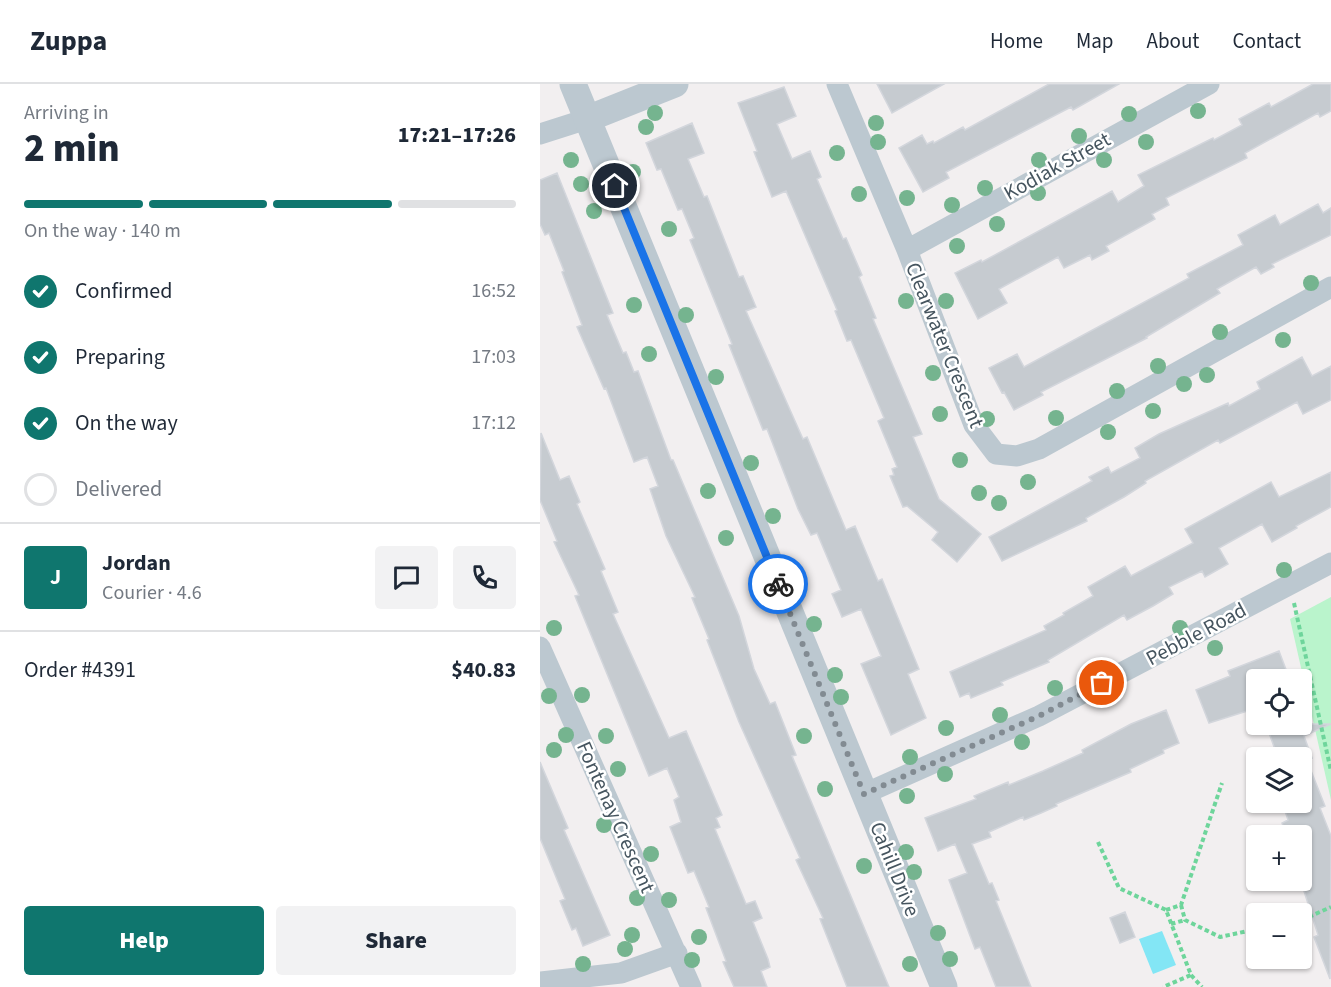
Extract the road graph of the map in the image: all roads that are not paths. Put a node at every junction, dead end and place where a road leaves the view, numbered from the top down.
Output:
1 (573, 84) edge
2 (675, 84) edge
3 (837, 84) edge
4 (1209, 84) edge
5 (587, 119) junction
6 (540, 134) edge
7 (907, 250) junction
8 (1331, 287) edge
9 (1331, 563) edge
10 (540, 647) edge
11 (864, 794) junction
12 (677, 953) junction
13 (540, 982) edge
14 (691, 987) edge
15 (944, 987) edge

1 - 5 street, Cahill Drive
2 - 5 street
3 - 7 street, Clearwater Crescent
4 - 7 street, Kodiak Street
5 - 6 street
5 - 11 street, Cahill Drive
7 - 8 street, Clearwater Crescent
9 - 11 street, Pebble Road
10 - 12 street, Fontenay Crescent
11 - 15 street, Cahill Drive
12 - 13 street
12 - 14 street, Fontenay Crescent

